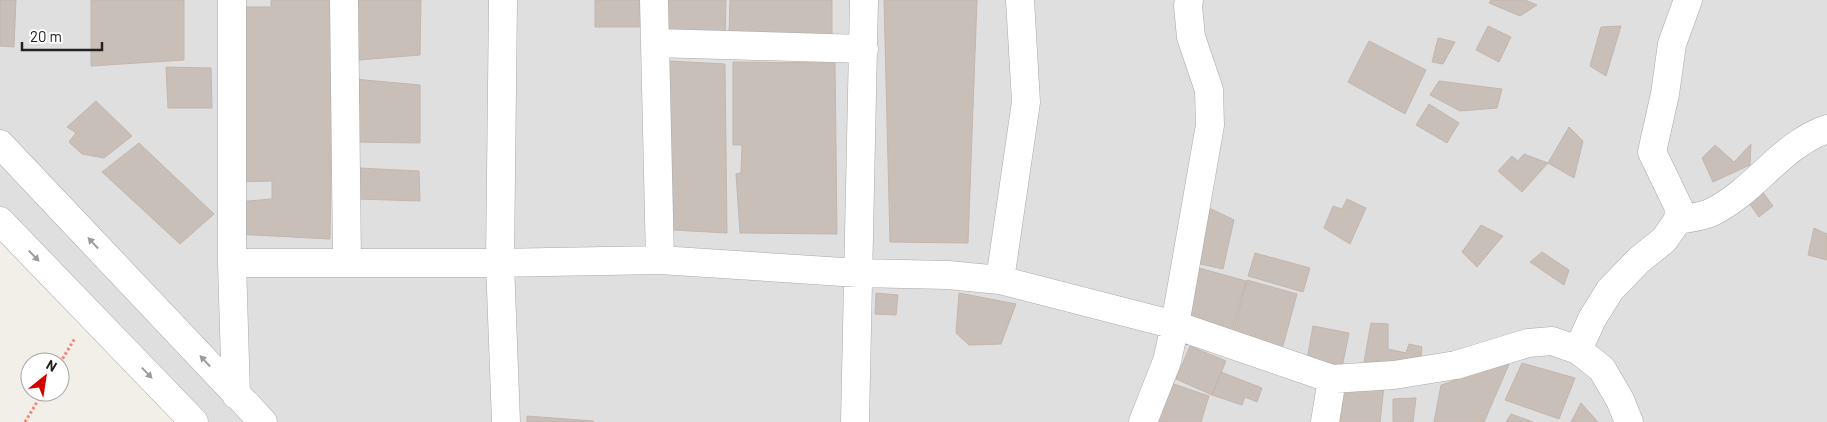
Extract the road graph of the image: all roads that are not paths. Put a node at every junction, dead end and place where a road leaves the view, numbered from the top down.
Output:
1 (232, 0) edge
2 (344, 0) edge
3 (503, 0) edge
4 (654, 0) edge
5 (864, 0) edge
6 (1020, 0) edge
7 (1189, 0) edge
8 (1688, 0) edge
9 (655, 43) junction
10 (864, 49) junction
11 (1827, 129) edge
12 (0, 144) edge
13 (1678, 220) junction
14 (0, 221) edge
15 (660, 260) junction
16 (347, 262) junction
17 (232, 263) junction
18 (500, 264) junction
19 (858, 273) junction
20 (1000, 280) junction
21 (1175, 325) junction
22 (1578, 350) junction
23 (1332, 379) junction
24 (236, 395) junction
25 (194, 422) edge
26 (263, 422) edge
27 (506, 422) edge
28 (855, 422) edge
29 (1143, 422) edge
30 (1325, 422) edge
31 (1629, 422) edge

1 - 17 street
2 - 16 street
3 - 18 street
4 - 9 street
5 - 10 street
6 - 20 street
7 - 21 street
8 - 13 street
9 - 10 street
9 - 15 street
10 - 19 street
11 - 13 street
24 -> 12 street
13 - 22 street
14 -> 25 street
15 - 18 street
15 - 19 street
16 - 17 street
16 - 18 street
17 - 24 street
18 - 27 street
19 - 20 street
19 - 28 street
20 - 21 street
21 - 23 street
21 - 29 street
22 - 23 street
22 - 31 street
23 - 30 street
24 - 26 street

